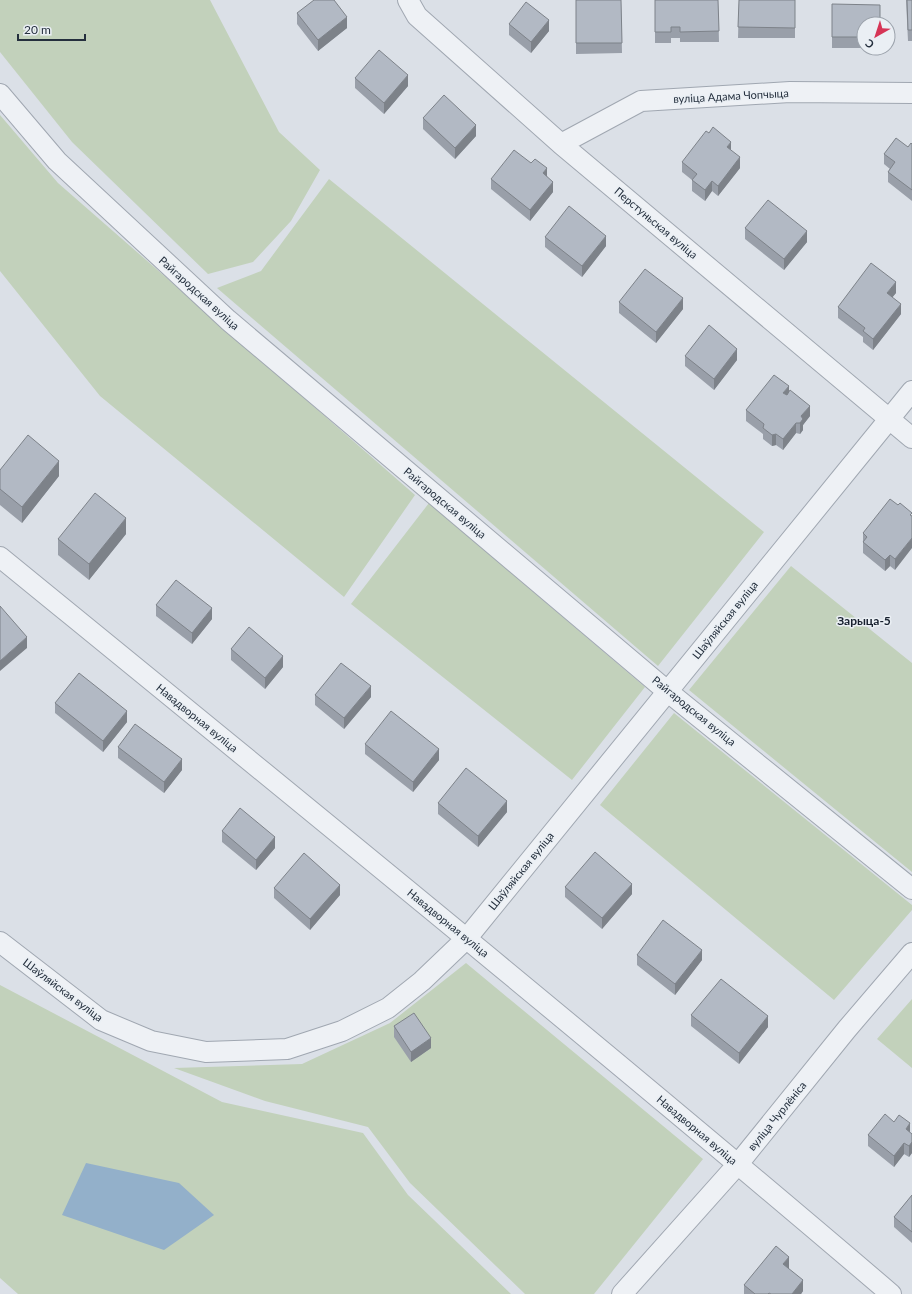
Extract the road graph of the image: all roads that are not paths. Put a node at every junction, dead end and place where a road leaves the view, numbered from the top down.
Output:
1 (408, 0) edge
2 (912, 93) edge
3 (0, 94) edge
4 (561, 144) junction
5 (912, 391) edge
6 (890, 419) junction
7 (912, 438) edge
8 (0, 557) edge
9 (667, 691) junction
10 (912, 889) edge
11 (467, 938) junction
12 (0, 942) edge
13 (912, 953) edge
14 (738, 1164) junction
15 (622, 1294) edge
16 (891, 1294) edge

1 - 4 street, Перстуньская вуліца
2 - 4 street, вуліца Адама Чопчыца
3 - 9 street, Райгародская вуліца
4 - 6 street, Перстуньская вуліца
5 - 6 street, Шаўляйская вуліца
6 - 7 street, Перстуньская вуліца
6 - 9 street, Шаўляйская вуліца
8 - 11 street, Навадворная вуліца
9 - 10 street, Райгародская вуліца
9 - 11 street, Шаўляйская вуліца
11 - 12 street, Шаўляйская вуліца
11 - 14 street, Навадворная вуліца
13 - 14 street, вуліца Чурлёніса
14 - 15 street, вуліца Чурлёніса
14 - 16 street, Навадворная вуліца

